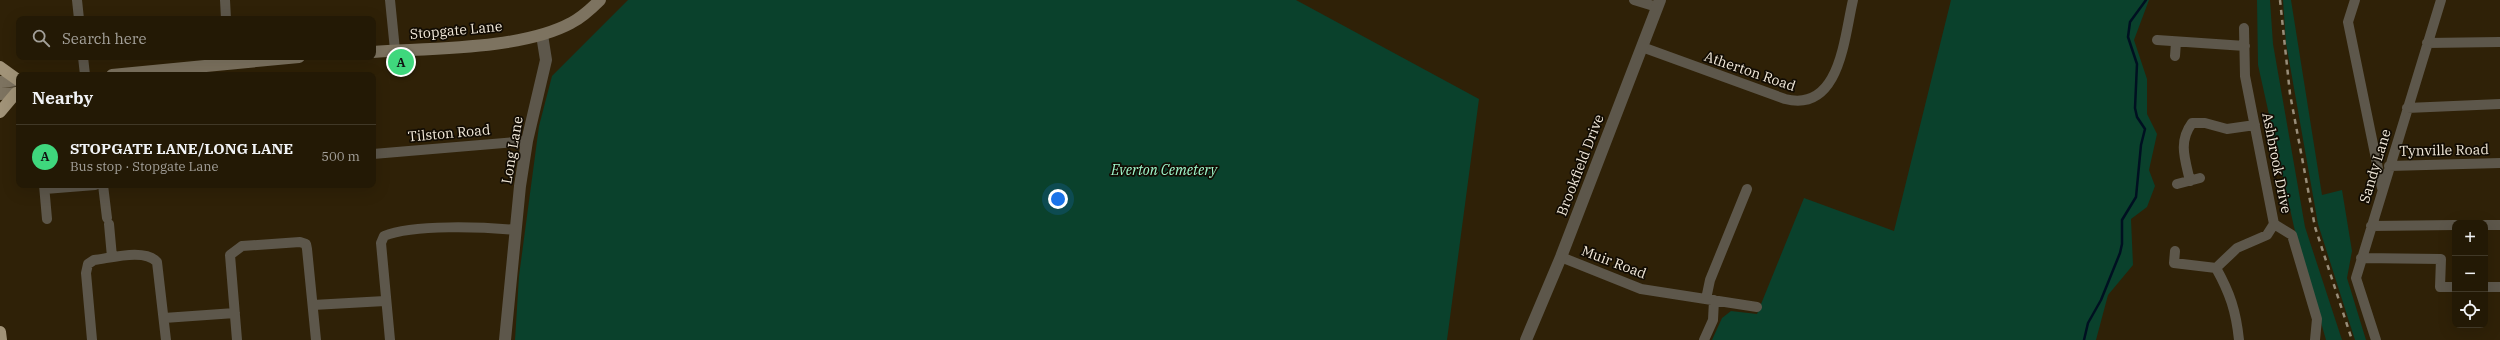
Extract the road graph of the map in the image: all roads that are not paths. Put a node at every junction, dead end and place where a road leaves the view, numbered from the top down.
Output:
1 (77, 0) edge
2 (225, 0) edge
3 (390, 0) edge
4 (600, 0) edge
5 (1634, 0) edge
6 (1853, 0) edge
7 (2355, 0) edge
8 (2441, 0) edge
9 (1659, 4) edge
10 (79, 16) edge
11 (226, 16) edge
12 (2244, 28) dead end
13 (542, 35) junction
14 (2157, 40) dead end
15 (2176, 42) junction
16 (2427, 42) junction
17 (2500, 42) edge
18 (2244, 46) junction
19 (1642, 47) junction
20 (395, 50) junction
21 (376, 52) edge
22 (2176, 56) dead end
23 (83, 60) edge
24 (227, 60) edge
25 (0, 66) edge
26 (85, 72) edge
27 (172, 72) edge
28 (16, 78) edge
29 (16, 80) edge
30 (0, 82) edge
31 (16, 93) edge
32 (0, 94) edge
33 (16, 94) edge
34 (2500, 104) edge
35 (2407, 108) junction
36 (0, 112) edge
37 (2255, 125) junction
38 (527, 141) junction
39 (376, 154) edge
40 (2500, 163) edge
41 (2389, 166) junction
42 (2177, 184) dead end
43 (45, 188) edge
44 (103, 188) edge
45 (2382, 188) junction
46 (1747, 189) dead end
47 (47, 219) dead end
48 (2274, 224) junction
49 (2452, 225) edge
50 (2488, 225) edge
51 (2500, 225) edge
52 (2371, 226) junction
53 (516, 230) junction
54 (2175, 251) dead end
55 (1561, 257) junction
56 (112, 258) junction
57 (2361, 258) junction
58 (2216, 268) junction
59 (2452, 287) edge
60 (2488, 287) edge
61 (2500, 287) edge
62 (1710, 300) junction
63 (386, 301) junction
64 (313, 305) junction
65 (1757, 306) dead end
66 (235, 313) junction
67 (164, 318) junction
68 (0, 332) edge
69 (1, 340) edge
70 (92, 340) edge
71 (166, 340) edge
72 (237, 340) edge
73 (316, 340) edge
74 (390, 340) edge
75 (505, 340) edge
76 (1526, 340) edge
77 (1704, 340) edge
78 (2239, 340) edge
79 (2315, 340) edge
80 (2376, 340) edge

1 - 10 street
2 - 11 street
3 - 20 street
4 - 13 main road
5 - 9 street
6 - 19 street, Atherton Road
7 - 45 street
8 - 16 street, Sandy Lane
9 - 19 street, Brookfield Drive
12 - 18 street, Ashbrook Drive
13 - 20 main road, Stopgate Lane
13 - 38 street, Long Lane
14 - 15 street
15 - 18 street
15 - 22 street
16 - 17 street
16 - 35 street, Sandy Lane
18 - 37 street, Ashbrook Drive
19 - 55 street, Brookfield Drive
20 - 21 main road, Stopgate Lane
23 - 26 street
24 - 27 main road
25 - 28 highway
29 - 30 main road
31 - 32 main road
33 - 36 highway
34 - 35 street
35 - 41 street, Sandy Lane
37 - 42 street
37 - 48 street, Ashbrook Drive
38 - 39 street, Tilston Road
38 - 53 street, Long Lane
40 - 41 street, Tynville Road
41 - 45 street, Sandy Lane
43 - 47 street
44 - 56 street
45 - 52 street, Sandy Lane
46 - 62 street
48 - 58 street, Ashbrook Drive
48 - 79 street
49 - 52 street
50 - 51 street
52 - 57 street, Sandy Lane
53 - 63 street
53 - 75 street, Long Lane
54 - 58 street
55 - 62 street, Muir Road
55 - 76 street, Brookfield Drive
56 - 67 street
56 - 70 street
57 - 59 street
57 - 80 street, Sandy Lane
58 - 78 street
60 - 61 street
62 - 65 street, Muir Road
62 - 77 street
63 - 64 street
63 - 74 street
64 - 66 street
64 - 73 street
66 - 67 street
66 - 72 street
67 - 71 street
68 - 69 highway

